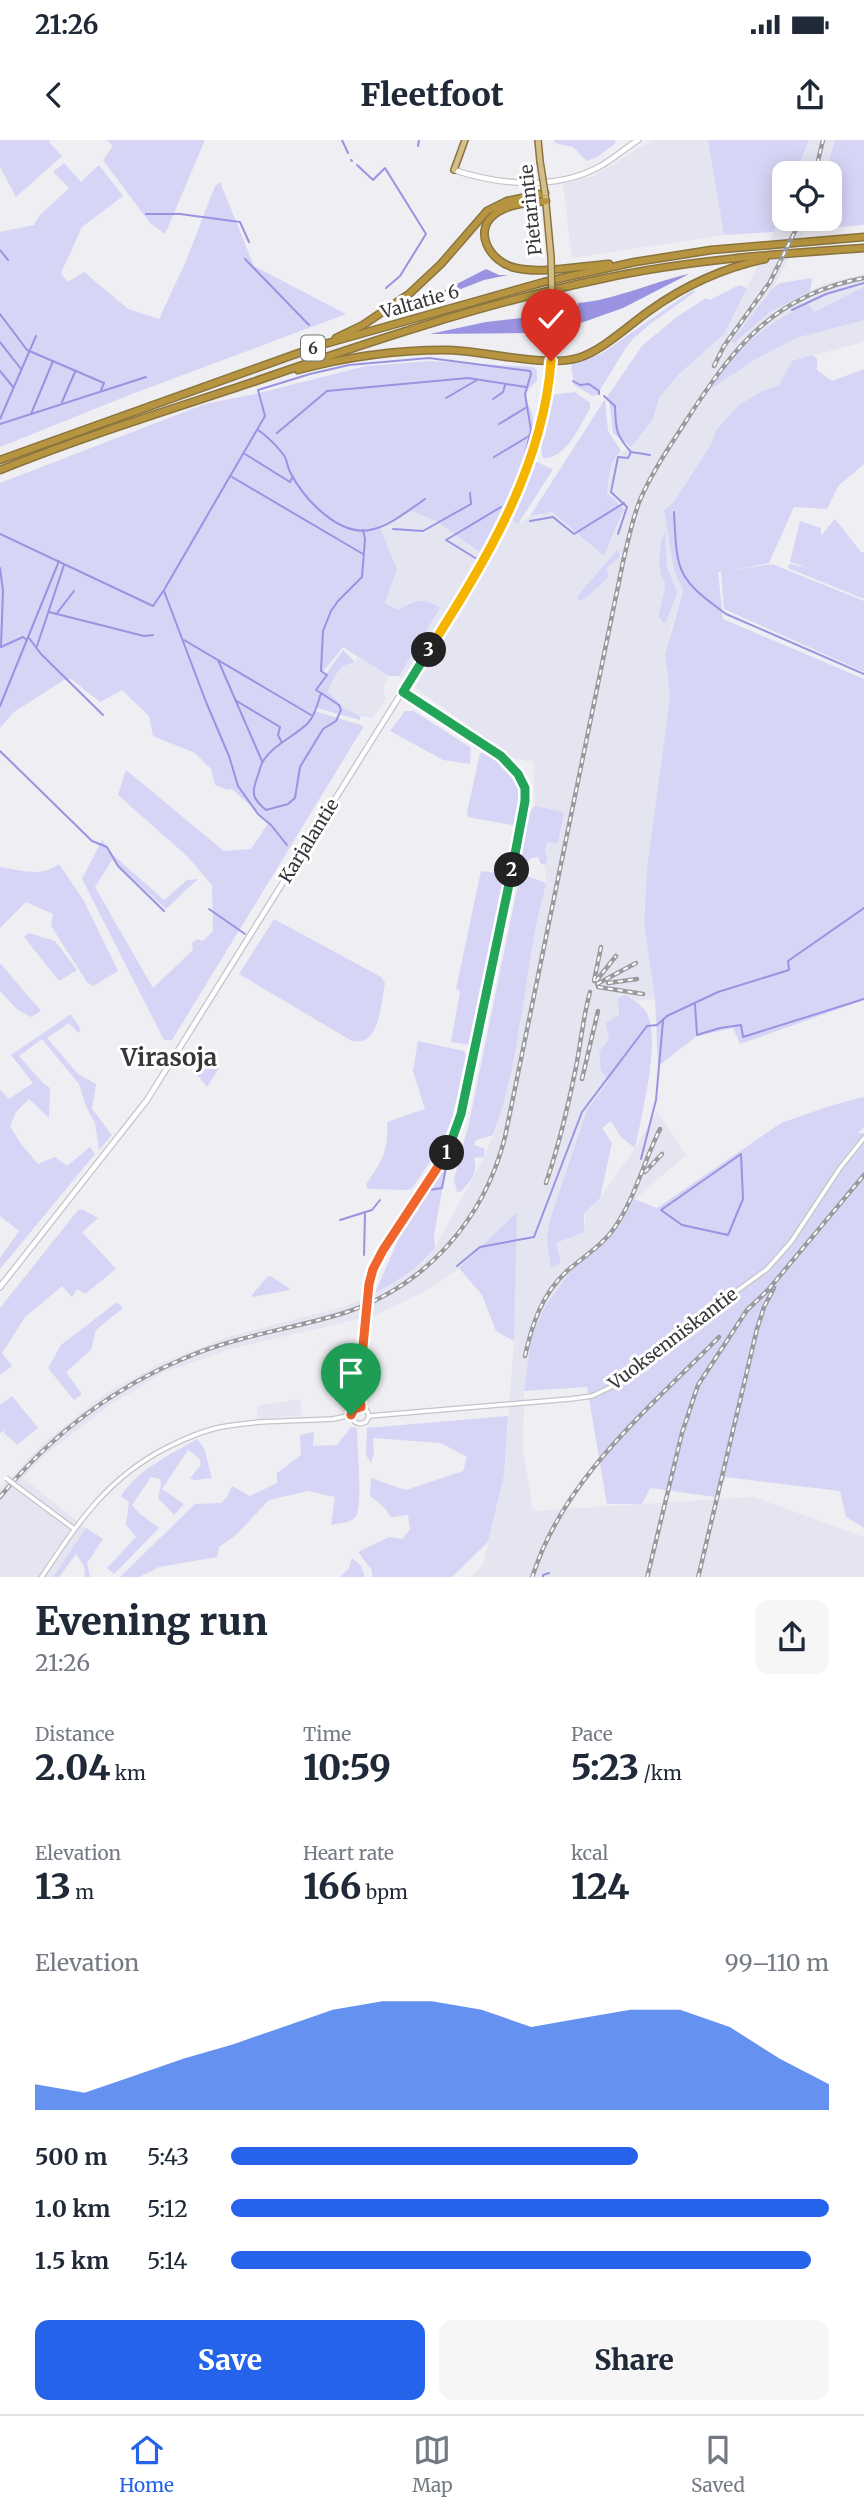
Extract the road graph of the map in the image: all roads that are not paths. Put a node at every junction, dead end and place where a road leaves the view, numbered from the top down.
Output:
1 (465, 140) edge
2 (538, 140) edge
3 (638, 140) edge
4 (454, 170) joint
5 (545, 197) junction
6 (864, 237) edge
7 (864, 247) edge
8 (793, 253) junction
9 (635, 262) junction
10 (321, 345) junction
11 (551, 361) junction
12 (252, 382) junction
13 (0, 460) edge
14 (0, 470) edge
15 (403, 692) junction
16 (864, 1138) edge
17 (0, 1287) edge
18 (361, 1407) junction
19 (351, 1415) junction
20 (369, 1416) junction
21 (0, 1474) edge
22 (74, 1528) junction
23 (41, 1577) edge

1 - 4 main road
2 - 5 main road, Pietarintie, bridge
3 - 4 main road
5 - 9 highway
5 - 10 highway
5 - 11 main road, Pietarintie, bridge
6 - 9 highway, Valtatie 6 / 6
7 - 8 highway, Valtatie 6 / 6
8 - 11 highway
8 - 12 highway, Valtatie 6 / 6
9 - 10 highway, Valtatie 6 / 6
10 - 13 highway, Valtatie 6 / 6
11 - 12 highway
11 - 15 main road, Karjalantie
12 - 14 highway, Valtatie 6 / 6
15 - 17 main road, Karjalantie
15 - 18 street, bridge
16 - 20 street, Vuoksenniskantie
18 - 19 street
18 - 20 street
19 - 20 street
19 - 22 street
21 - 22 street, bridge
22 - 23 street

